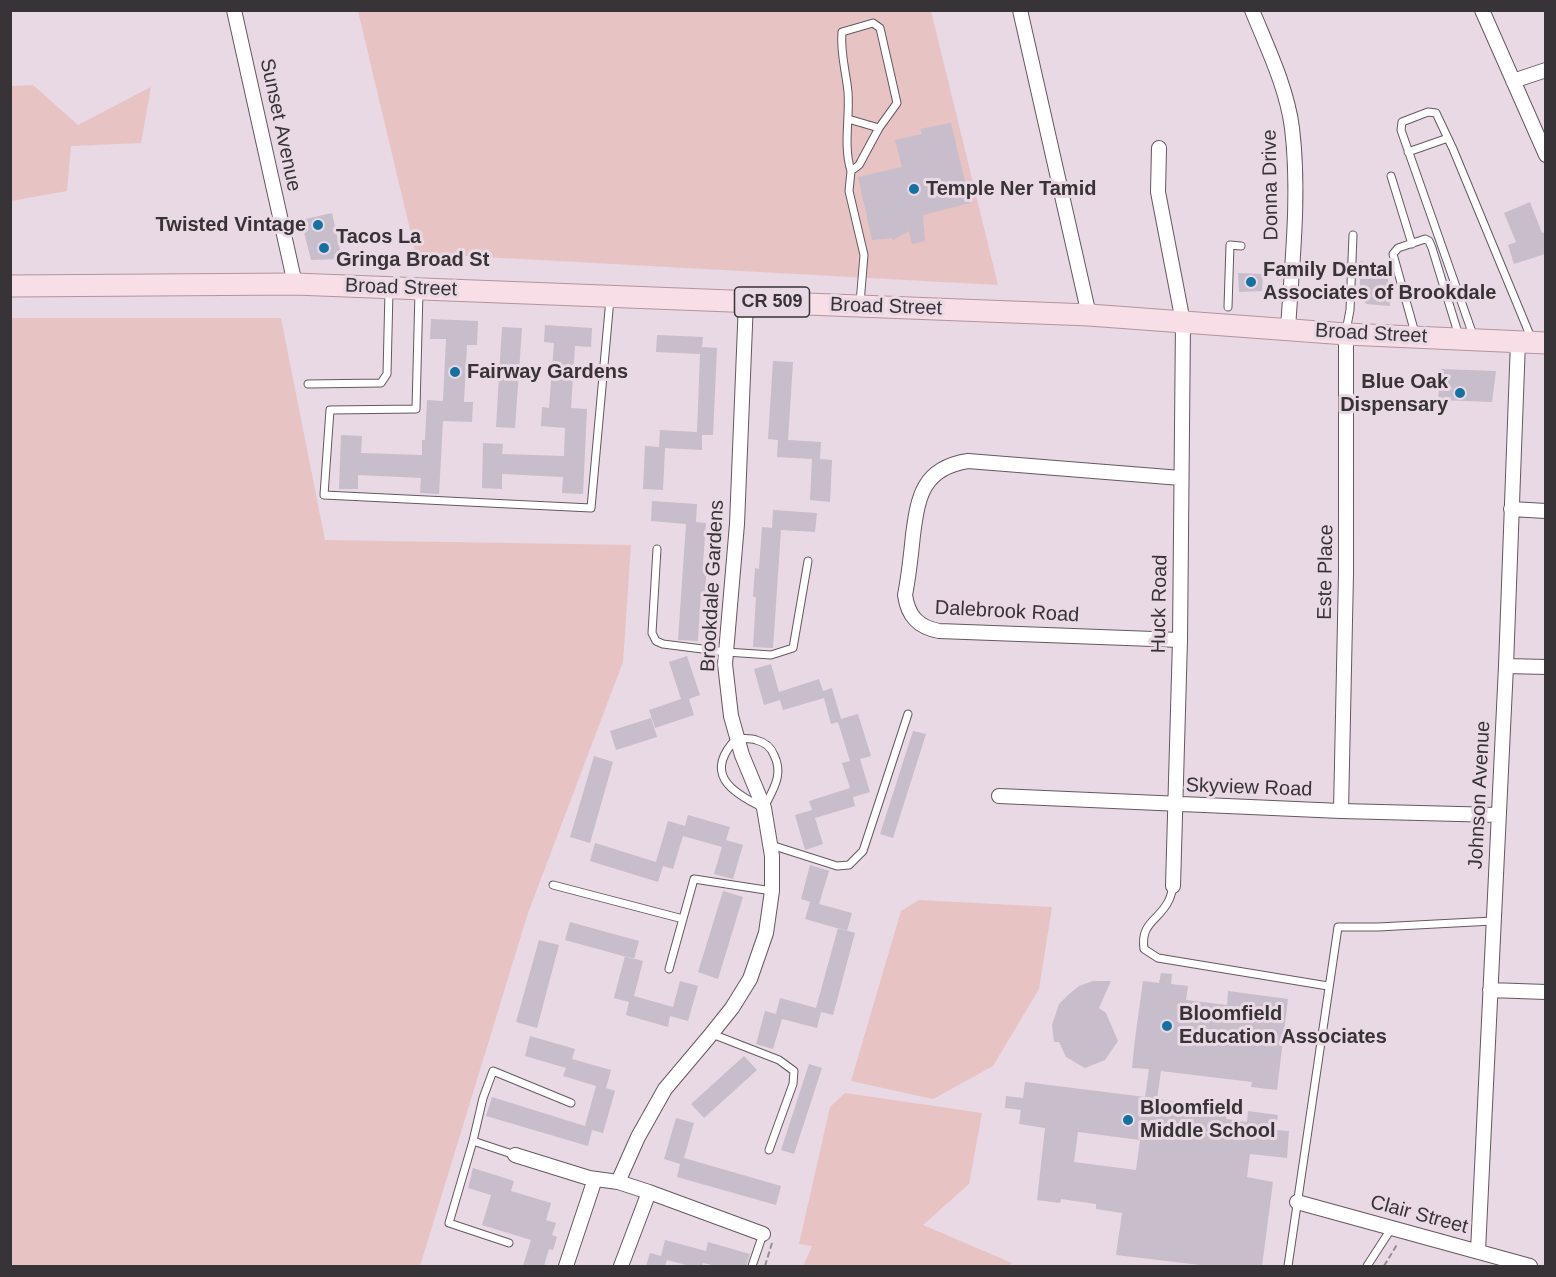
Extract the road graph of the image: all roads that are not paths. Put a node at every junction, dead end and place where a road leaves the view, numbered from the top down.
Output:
1 (234, 10) edge
2 (1020, 10) edge
3 (1252, 10) edge
4 (1482, 10) edge
5 (1545, 70) edge
6 (1513, 81) junction
7 (848, 119) junction
8 (879, 128) junction
9 (1448, 138) junction
10 (1159, 148) dead end
11 (1408, 152) junction
12 (1545, 155) edge
13 (851, 171) junction
14 (1390, 176) dead end
15 (1353, 235) dead end
16 (1413, 244) junction
17 (1241, 246) dead end
18 (295, 284) junction
19 (10, 286) edge
20 (389, 288) junction
21 (419, 289) junction
22 (610, 296) junction
23 (746, 301) junction
24 (859, 306) junction
25 (1228, 307) dead end
26 (1089, 315) junction
27 (1183, 322) junction
28 (1288, 329) junction
29 (1346, 334) junction
30 (1416, 337) junction
31 (1467, 339) junction
32 (1532, 342) edge
33 (308, 384) dead end
34 (1181, 478) junction
35 (1511, 509) junction
36 (1545, 511) edge
37 (657, 549) dead end
38 (808, 561) dead end
39 (1180, 640) junction
40 (726, 652) junction
41 (1506, 666) junction
42 (1545, 667) edge
43 (909, 714) dead end
44 (737, 738) junction
45 (999, 796) dead end
46 (1175, 804) junction
47 (764, 808) junction
48 (1341, 812) junction
49 (1498, 815) junction
50 (771, 845) junction
51 (553, 885) dead end
52 (1173, 886) joint
53 (772, 891) junction
54 (683, 919) junction
55 (1493, 921) junction
56 (669, 969) dead end
57 (1328, 986) junction
58 (1490, 990) junction
59 (1545, 992) edge
60 (711, 1034) junction
61 (571, 1103) dead end
62 (473, 1141) junction
63 (770, 1150) dead end
64 (515, 1155) joint
65 (595, 1179) junction
66 (618, 1182) junction
67 (649, 1192) junction
68 (1297, 1202) junction
69 (1398, 1231) junction
70 (763, 1234) joint
71 (509, 1243) dead end
72 (1478, 1251) junction
73 (566, 1266) edge
74 (621, 1266) edge
75 (752, 1266) edge
76 (1288, 1266) edge
77 (1367, 1266) edge
78 (1530, 1266) edge

1 - 18 street, Sunset Avenue
2 - 26 street
3 - 28 street, Donna Drive
4 - 6 street
5 - 6 street
6 - 12 street
7 - 8 lane
7 - 8 lane
7 - 13 lane
8 - 13 lane
9 - 11 lane
9 - 11 lane
9 - 32 lane
10 - 27 street, Huck Road
11 - 31 lane
13 - 24 lane
14 - 16 lane
15 - 29 lane
16 - 30 lane
16 - 31 lane
17 - 25 lane
18 - 19 main road, Broad Street / CR 509
18 - 20 main road, Broad Street / CR 509
20 - 21 main road, Broad Street / CR 509
20 - 33 lane
21 - 22 main road, Broad Street / CR 509
21 - 22 lane
22 - 23 main road, Broad Street / CR 509
23 - 24 main road, Broad Street / CR 509
23 - 40 street, Brookdale Gardens
24 - 26 main road, Broad Street / CR 509
26 - 27 main road, Broad Street / CR 509
27 - 28 main road, Broad Street / CR 509
27 - 34 street, Huck Road
28 - 29 main road, Broad Street / CR 509
29 - 30 main road, Broad Street / CR 509
29 - 48 street, Este Place
30 - 31 main road, Broad Street / CR 509
31 - 32 main road, Broad Street / CR 509
32 - 35 street, Johnson Avenue
34 - 39 street, Huck Road
34 - 39 street, Dalebrook Road
35 - 36 street
35 - 41 street, Johnson Avenue
37 - 40 lane
38 - 40 lane
39 - 46 street, Huck Road
40 - 44 street, Brookdale Gardens
41 - 42 street
41 - 49 street, Johnson Avenue
43 - 50 lane
44 - 47 street, Brookdale Gardens
44 - 47 lane
44 - 47 lane
45 - 46 street, Skyview Road
46 - 48 street, Skyview Road
46 - 52 street, Huck Road
47 - 50 street, Brookdale Gardens
48 - 49 street, Skyview Road
49 - 55 street, Johnson Avenue
50 - 53 street, Brookdale Gardens
51 - 54 lane
52 - 57 lane
53 - 54 lane
53 - 60 street, Brookdale Gardens
54 - 56 lane
55 - 57 lane
55 - 58 street, Johnson Avenue
57 - 68 lane
58 - 59 street
58 - 72 street, Johnson Avenue
60 - 63 lane
60 - 66 street, Brookdale Gardens
61 - 62 lane
62 - 64 lane
62 - 71 lane
64 - 65 street
65 - 66 street
65 - 73 street
66 - 67 street
67 - 70 street
67 - 74 street
68 - 69 street, Clair Street
68 - 76 lane
69 - 72 street, Clair Street
69 - 77 lane
70 - 75 lane
72 - 78 street, Clair Street

